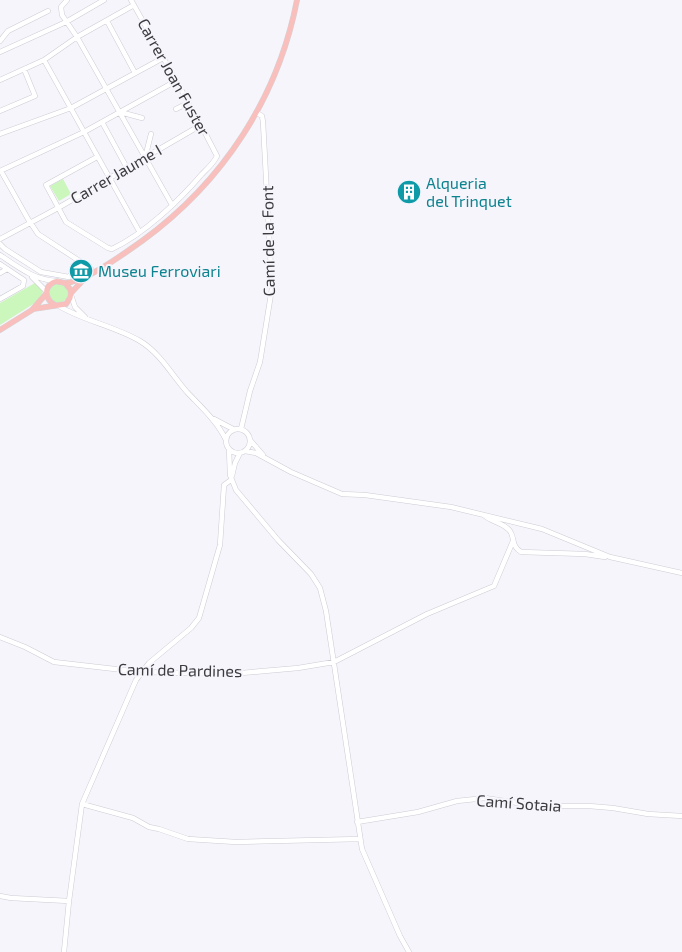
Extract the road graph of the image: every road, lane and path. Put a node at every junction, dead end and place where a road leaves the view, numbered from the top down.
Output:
1 (67, 0) edge
2 (104, 0) edge
3 (131, 0) edge
4 (297, 0) edge
5 (134, 5) junction
6 (48, 11) dead end
7 (106, 21) junction
8 (66, 22) junction
9 (78, 37) junction
10 (0, 41) edge
11 (0, 52) edge
12 (163, 58) junction
13 (44, 60) junction
14 (24, 69) junction
15 (135, 73) junction
16 (0, 80) edge
17 (176, 81) junction
18 (107, 89) junction
19 (188, 102) junction
20 (71, 108) junction
21 (176, 109) dead end
22 (0, 111) edge
23 (120, 112) junction
24 (259, 115) junction
25 (142, 118) dead end
26 (102, 122) junction
27 (201, 125) junction
28 (84, 132) junction
29 (0, 134) edge
30 (151, 134) dead end
31 (97, 157) junction
32 (145, 158) junction
33 (127, 168) junction
34 (1, 171) edge
35 (110, 178) junction
36 (172, 206) junction
37 (58, 208) junction
38 (30, 223) junction
39 (139, 231) junction
40 (0, 239) edge
41 (0, 244) edge
42 (0, 249) edge
43 (0, 255) edge
44 (80, 263) junction
45 (0, 264) edge
46 (7, 269) junction
47 (92, 269) dead end
48 (0, 273) edge
49 (30, 274) junction
50 (88, 276) junction
51 (57, 281) junction
52 (65, 283) junction
53 (47, 292) junction
54 (71, 294) junction
55 (0, 299) edge
56 (57, 305) junction
57 (32, 310) junction
58 (88, 319) junction
59 (0, 330) edge
60 (209, 415) junction
61 (241, 429) junction
62 (234, 430) junction
63 (226, 440) junction
64 (250, 440) junction
65 (229, 450) junction
66 (243, 452) junction
67 (270, 460) junction
68 (231, 480) junction
69 (484, 515) junction
70 (513, 541) junction
71 (520, 552) junction
72 (508, 555) junction
73 (610, 557) junction
74 (680, 573) edge
75 (0, 637) edge
76 (334, 662) junction
77 (141, 672) junction
78 (82, 804) junction
79 (682, 816) edge
80 (357, 822) junction
81 (360, 839) junction
82 (0, 896) edge
83 (69, 901) junction
84 (64, 952) edge
85 (409, 952) edge

1 - 8 street
2 - 8 street
3 - 5 street, Carrer Joan Fuster
4 - 24 main road
5 - 7 street
5 - 12 street, Carrer Joan Fuster
6 - 10 street
7 - 9 street
7 - 15 street
8 - 9 street
8 - 11 street
9 - 13 street
9 - 18 street
12 - 15 street
12 - 17 street, Carrer Joan Fuster
13 - 14 street
13 - 20 street
14 - 16 street
14 - 22 street
15 - 18 street
17 - 19 street, Carrer Joan Fuster
17 - 23 street
18 - 20 street
18 - 23 street
19 - 21 street
19 - 27 street, Carrer Joan Fuster
20 - 28 street
20 - 29 street
23 - 25 street
23 - 26 street
23 - 32 street
24 - 50 main road
24 - 61 street, Camí de la Font
26 - 28 street
26 - 33 street
27 - 32 street, Carrer Jaume I
27 - 36 street, Carrer Joan Fuster
28 - 31 street
28 - 34 street
30 - 32 street
31 - 35 street
31 - 37 street
32 - 33 street, Carrer Jaume I
32 - 36 street
33 - 35 street, Carrer Jaume I
34 - 38 street
35 - 37 street, Carrer Jaume I
35 - 39 street
36 - 39 street
37 - 38 street, Carrer Jaume I
37 - 39 street
38 - 40 street, Carrer Jaume I
38 - 44 street
41 - 42 street
41 - 44 street
43 - 49 street
44 - 47 street
45 - 46 street
46 - 48 street
46 - 55 street
49 - 51 street
49 - 53 street
50 - 52 main road
50 - 54 main road
51 - 52 main road
51 - 53 main road
52 - 54 main road
53 - 56 main road
53 - 57 main road
54 - 56 main road
54 - 58 street
56 - 57 main road
56 - 58 street
57 - 59 main road
58 - 60 street
60 - 62 street
60 - 63 street
61 - 62 street
61 - 64 street
62 - 63 street
63 - 65 street
64 - 66 street
64 - 67 street
65 - 66 street
65 - 68 street
66 - 67 street
66 - 68 street
67 - 69 street
68 - 76 street
68 - 77 street
69 - 70 street
69 - 73 street
70 - 71 street
70 - 72 street, Camí de Pardines
71 - 72 street
71 - 73 street
72 - 76 street, Camí de Pardines
73 - 74 street
75 - 77 street, Camí de Pardines
76 - 77 street, Camí de Pardines
76 - 80 street
77 - 78 street
78 - 81 street
78 - 83 street
79 - 80 street, Camí Sotaia
80 - 81 street
81 - 85 street
82 - 83 street
83 - 84 street

